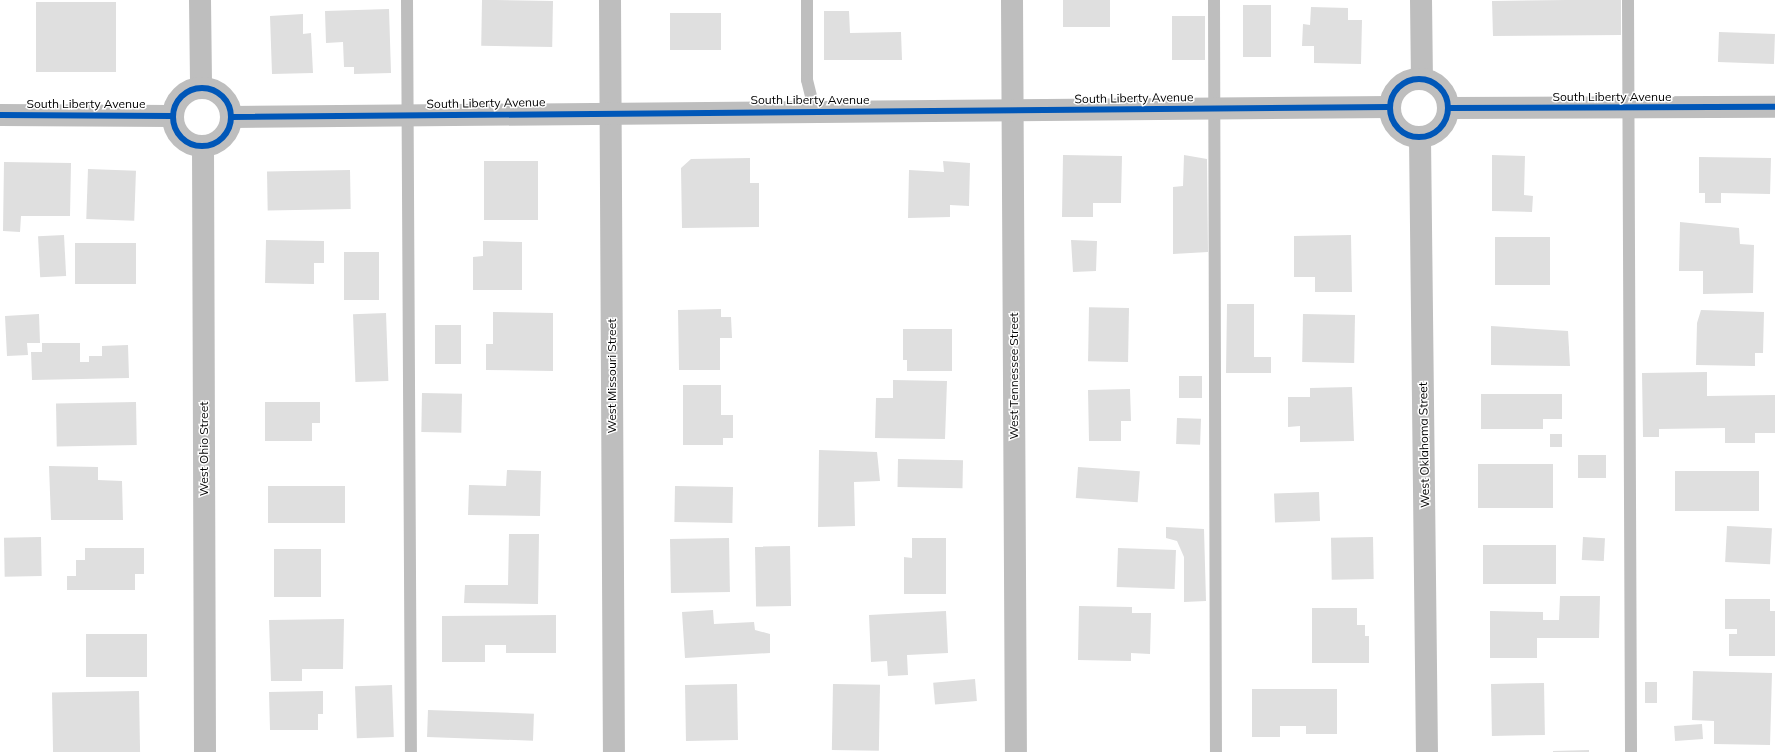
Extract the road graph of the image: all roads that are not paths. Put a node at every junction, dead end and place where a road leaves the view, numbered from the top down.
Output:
1 (200, 0) edge
2 (407, 0) edge
3 (610, 0) edge
4 (807, 0) edge
5 (1012, 0) edge
6 (1214, 0) edge
7 (1421, 0) edge
8 (1628, 0) edge
9 (1422, 78) junction
10 (201, 87) junction
11 (1389, 107) junction
12 (1629, 107) junction
13 (1775, 107) edge
14 (1449, 108) junction
15 (1214, 109) junction
16 (1013, 110) junction
17 (815, 111) junction
18 (610, 112) junction
19 (0, 114) edge
20 (407, 114) junction
21 (172, 116) junction
22 (231, 117) junction
23 (1420, 138) junction
24 (203, 147) junction
25 (205, 752) edge
26 (411, 752) edge
27 (614, 752) edge
28 (1016, 752) edge
29 (1216, 752) edge
30 (1427, 752) edge
31 (1631, 752) edge

1 - 10 street
2 - 20 lane
3 - 18 street, West Missouri Street
4 - 17 lane
5 - 16 street, West Tennessee Street
6 - 15 lane
7 - 9 street
8 - 12 lane
9 - 11 street
9 - 14 street
10 - 21 street
10 - 22 street
11 - 15 street, South Liberty Avenue
11 - 23 street
12 - 13 street, South Liberty Avenue
12 - 14 street, South Liberty Avenue
12 - 31 lane
14 - 23 street
15 - 16 street, South Liberty Avenue
15 - 29 lane
16 - 17 street, South Liberty Avenue
16 - 28 street, West Tennessee Street
17 - 18 street, South Liberty Avenue
18 - 20 street, South Liberty Avenue
18 - 27 street, West Missouri Street
19 - 21 street, South Liberty Avenue
20 - 22 street, South Liberty Avenue
20 - 26 lane
21 - 24 street
22 - 24 street
23 - 30 street, West Oklahoma Street
24 - 25 street, West Ohio Street

